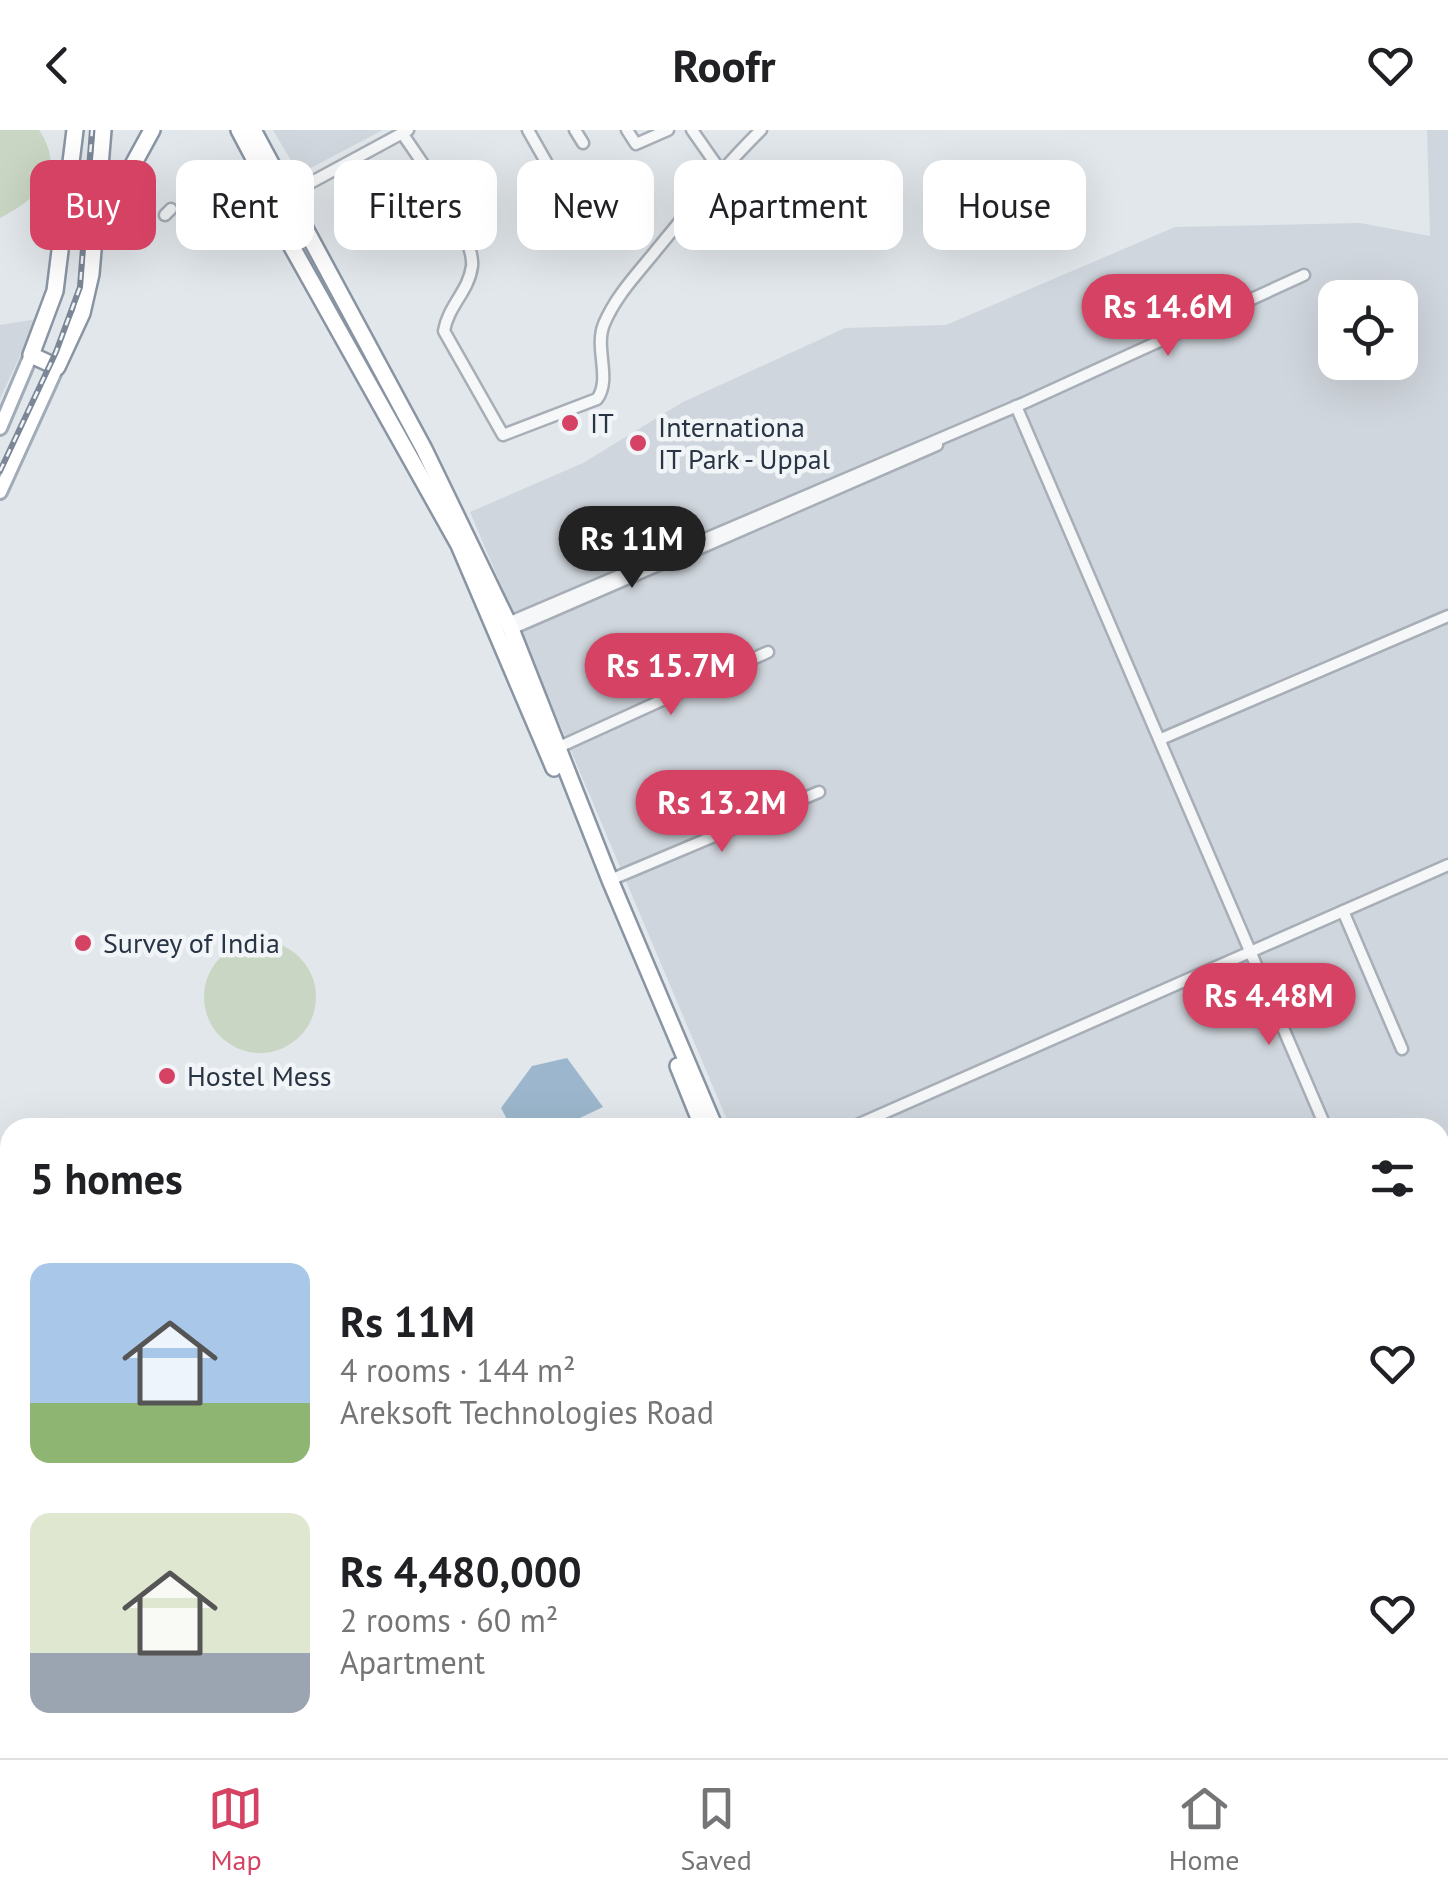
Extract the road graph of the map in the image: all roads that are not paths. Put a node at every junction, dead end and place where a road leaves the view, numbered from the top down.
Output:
1 (75, 130) edge
2 (103, 130) edge
3 (152, 130) edge
4 (228, 130) edge
5 (239, 130) edge
6 (253, 130) edge
7 (528, 130) edge
8 (575, 130) edge
9 (627, 130) edge
10 (668, 130) edge
11 (692, 130) edge
12 (762, 130) edge
13 (405, 132) edge
14 (583, 143) dead end
15 (100, 160) edge
16 (136, 160) edge
17 (259, 160) edge
18 (266, 160) edge
19 (545, 160) edge
20 (713, 160) edge
21 (730, 160) edge
22 (314, 180) edge
23 (674, 227) edge
24 (314, 245) edge
25 (92, 250) edge
26 (1304, 274) dead end
27 (30, 355) junction
28 (57, 367) junction
29 (1016, 406) junction
30 (0, 428) edge
31 (0, 492) edge
32 (1448, 616) edge
33 (509, 626) junction
34 (768, 652) dead end
35 (1161, 740) junction
36 (557, 748) junction
37 (818, 792) dead end
38 (1448, 865) edge
39 (610, 880) junction
40 (1343, 911) junction
41 (1248, 952) junction
42 (1402, 1049) dead end
43 (700, 1118) edge
44 (711, 1118) edge
45 (873, 1118) edge
46 (1322, 1118) edge

1 - 27 highway
2 - 15 highway
3 - 16 highway
4 - 43 highway
5 - 17 highway
6 - 18 highway
7 - 19 street
8 - 14 street
9 - 10 street
11 - 20 street
12 - 21 street
13 - 22 street
13 - 23 street
24 - 33 highway
25 - 28 highway
26 - 29 street
27 - 28 highway
27 - 30 main road
28 - 31 main road
29 - 33 street
29 - 35 street
32 - 35 street
33 - 36 highway
34 - 36 street
35 - 41 street
36 - 39 highway
37 - 39 street
38 - 40 street
39 - 44 highway
40 - 41 street
40 - 42 street
41 - 45 street
41 - 46 street

